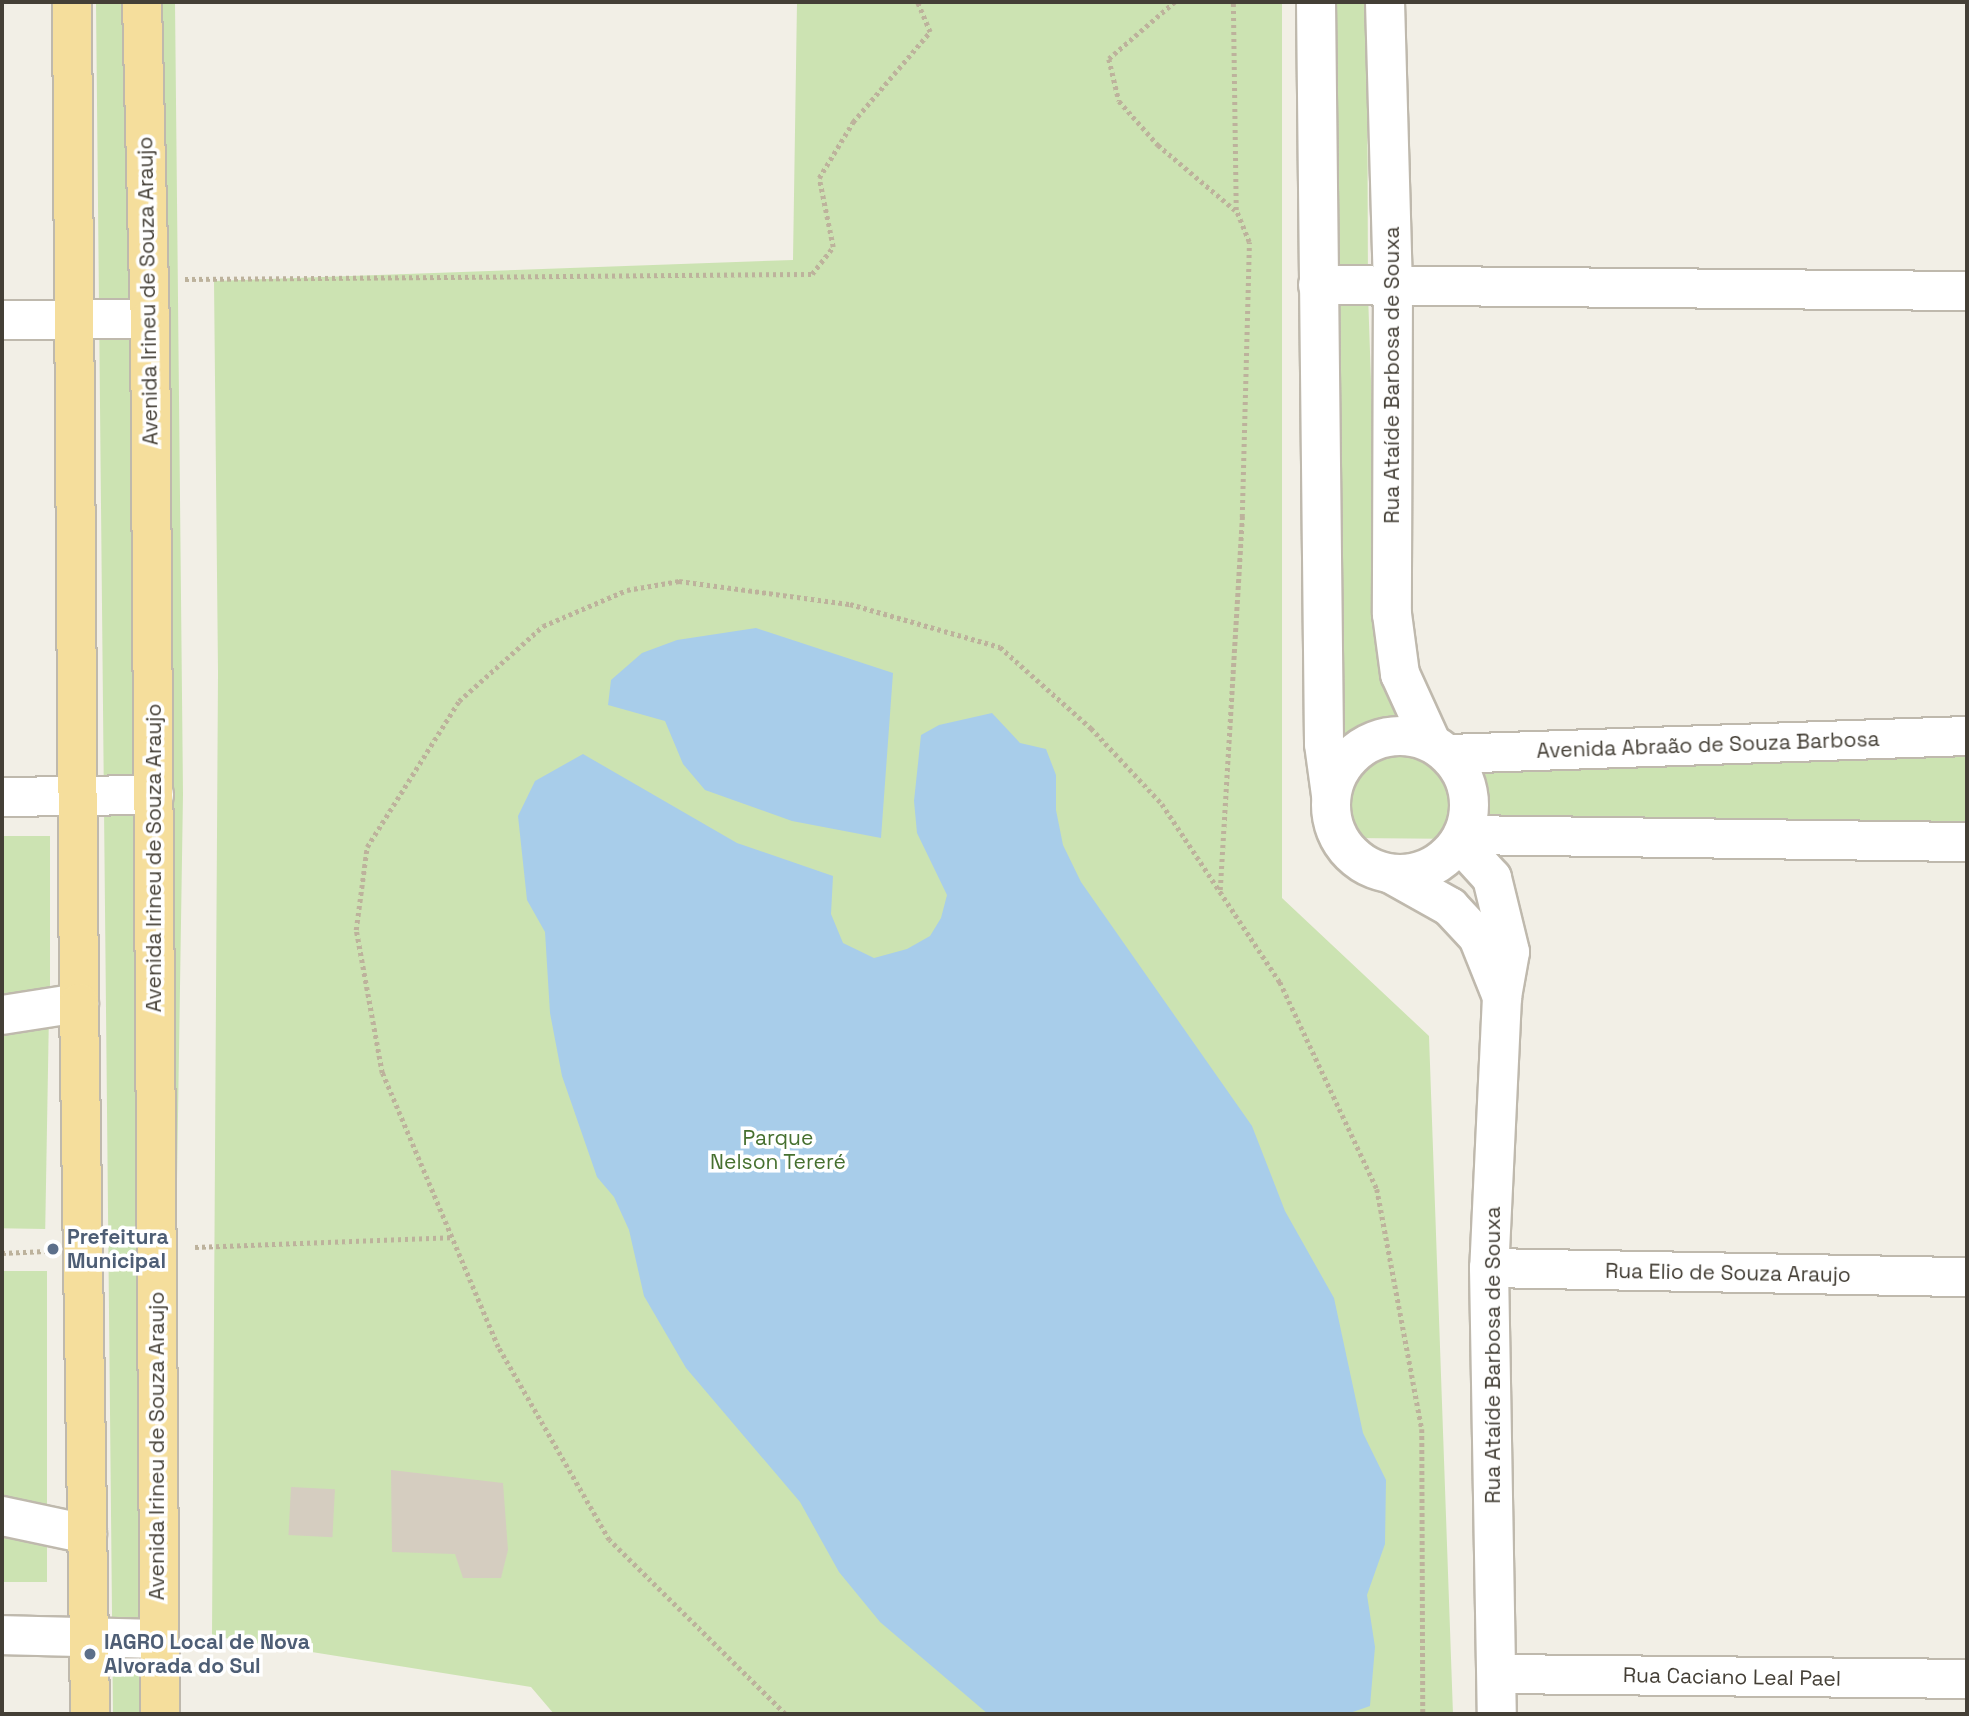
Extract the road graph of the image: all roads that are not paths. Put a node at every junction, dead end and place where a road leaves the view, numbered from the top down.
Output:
1 (72, 2) edge
2 (142, 2) edge
3 (1316, 2) edge
4 (1385, 2) edge
5 (1318, 285) junction
6 (1393, 285) junction
7 (1967, 291) edge
8 (76, 318) junction
9 (150, 319) junction
10 (2, 320) edge
11 (1967, 736) edge
12 (1440, 748) junction
13 (77, 794) junction
14 (154, 795) junction
15 (1331, 795) junction
16 (2, 797) edge
17 (1461, 839) junction
18 (1967, 842) edge
19 (1391, 874) junction
20 (1502, 997) junction
21 (79, 1003) junction
22 (2, 1015) edge
23 (1489, 1268) junction
24 (1967, 1277) edge
25 (2, 1516) edge
26 (86, 1534) junction
27 (2, 1635) edge
28 (88, 1636) junction
29 (159, 1639) junction
30 (1497, 1674) junction
31 (1967, 1679) edge
32 (90, 1714) edge
33 (160, 1714) edge
34 (1497, 1714) edge

1 - 8 main road
2 - 9 main road, Avenida Irineu de Souza Araujo
3 - 5 street
4 - 6 street, Rua Ataíde Barbosa de Souxa
5 - 6 street
5 - 15 street
6 - 7 street
6 - 12 street, Rua Ataíde Barbosa de Souxa
8 - 9 street
8 - 10 street
8 - 13 main road
9 - 14 main road, Avenida Irineu de Souza Araujo
11 - 12 street, Avenida Abraão de Souza Barbosa
12 - 15 street
12 - 17 street
13 - 14 street
13 - 16 street
13 - 21 main road
14 - 29 main road, Avenida Irineu de Souza Araujo
15 - 19 street
17 - 18 street
17 - 19 street
17 - 20 street, Rua Ataíde Barbosa de Souxa
19 - 20 street, Rua Ataíde Barbosa de Souxa
20 - 23 street, Rua Ataíde Barbosa de Souxa
21 - 22 street
21 - 26 main road
23 - 24 street, Rua Elio de Souza Araujo
23 - 30 street, Rua Ataíde Barbosa de Souxa
25 - 26 street
26 - 28 main road
27 - 28 street
28 - 29 street
28 - 32 main road
29 - 33 main road, Avenida Irineu de Souza Araujo
30 - 31 street, Rua Caciano Leal Pael
30 - 34 street, Rua Ataíde Barbosa de Souxa

